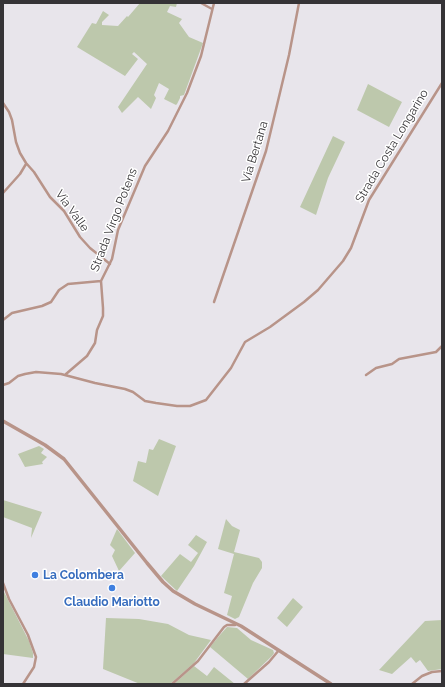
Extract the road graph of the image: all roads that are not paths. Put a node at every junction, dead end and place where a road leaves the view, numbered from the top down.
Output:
1 (202, 3) edge
2 (214, 3) edge
3 (299, 3) edge
4 (212, 9) junction
5 (442, 83) edge
6 (3, 103) edge
7 (26, 163) junction
8 (3, 193) edge
9 (110, 264) junction
10 (101, 281) junction
11 (214, 302) dead end
12 (3, 320) edge
13 (442, 346) edge
14 (66, 374) junction
15 (366, 375) dead end
16 (3, 385) edge
17 (3, 420) edge
18 (3, 583) edge
19 (241, 626) junction
20 (279, 650) junction
21 (442, 672) edge
22 (23, 684) edge
23 (172, 684) edge
24 (244, 684) edge
25 (331, 684) edge
26 (412, 684) edge

1 - 4 street
2 - 4 street, Strada Virgo Potens
3 - 11 street, Via Bertana
4 - 9 street, Strada Virgo Potens
5 - 14 street, Strada Costa Longarino
6 - 7 street, Via Valle
7 - 8 street
7 - 9 street, Via Valle
9 - 10 street, Strada Virgo Potens
10 - 12 street
10 - 14 street, Strada Virgo Potens
13 - 15 street
14 - 16 street, Strada Costa Longarino
17 - 19 street
18 - 22 street
19 - 20 street
19 - 23 street
20 - 24 street
20 - 25 street
21 - 26 street

